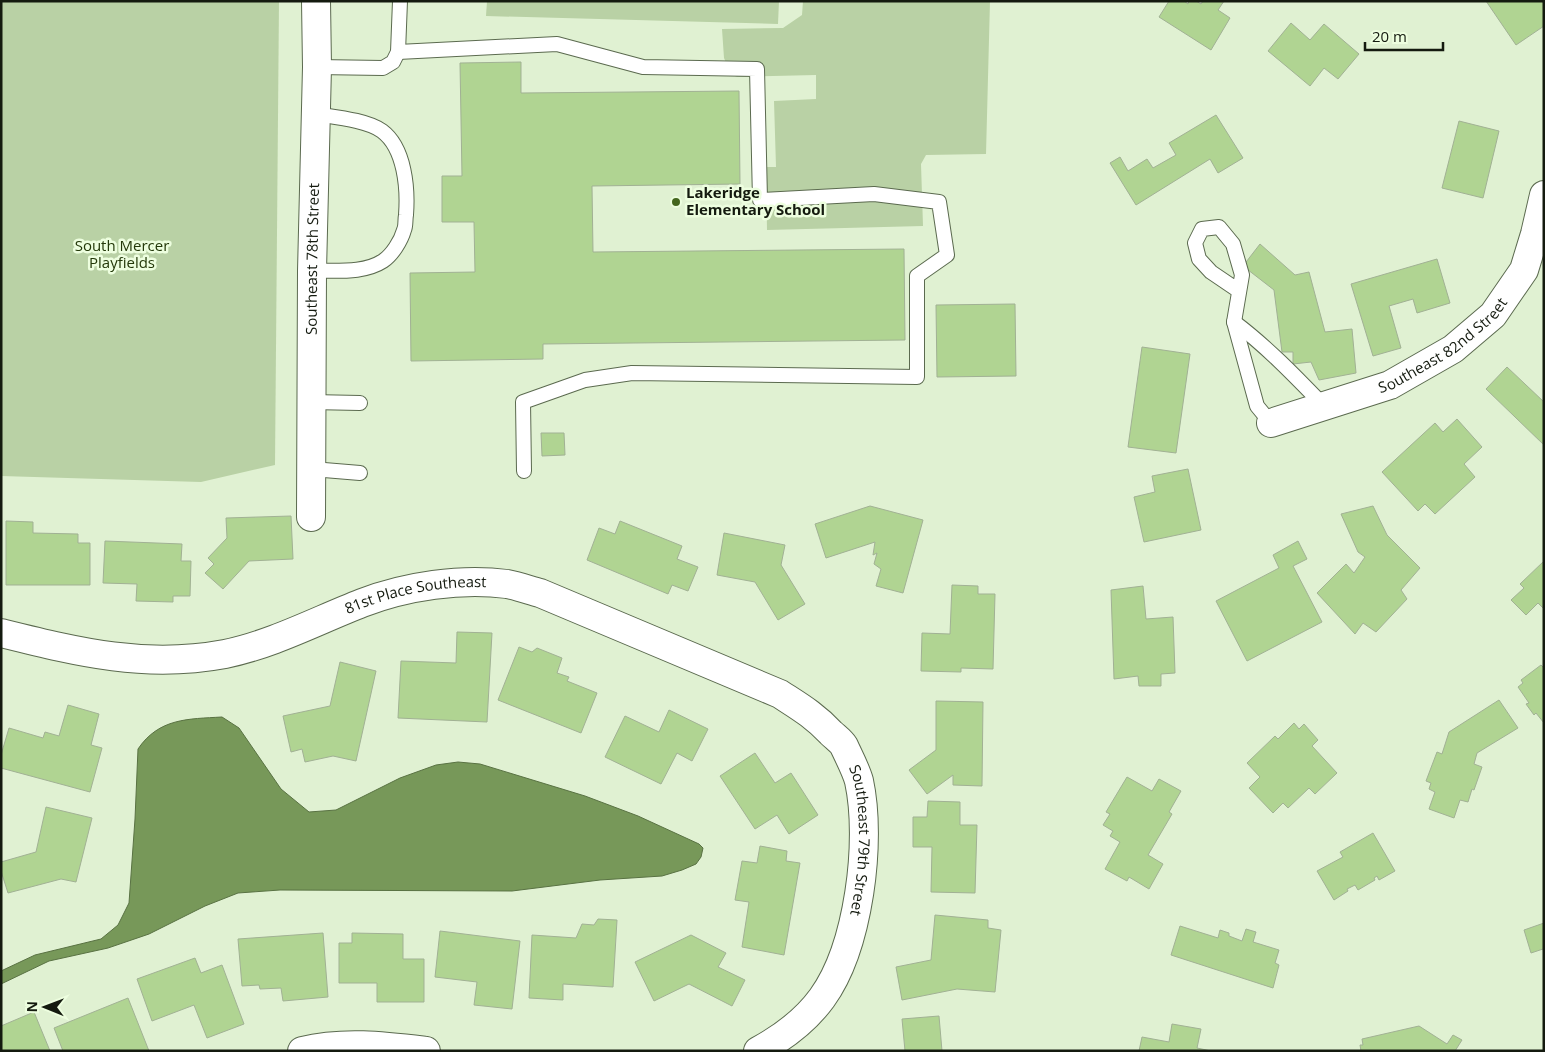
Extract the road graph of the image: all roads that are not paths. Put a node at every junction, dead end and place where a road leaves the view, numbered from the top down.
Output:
1 (316, 1) edge
2 (400, 1) edge
3 (398, 52) junction
4 (317, 67) junction
5 (316, 114) junction
6 (1544, 195) edge
7 (312, 271) junction
8 (1239, 291) dead end
9 (1234, 322) junction
10 (311, 402) junction
11 (360, 403) dead end
12 (1323, 405) junction
13 (1271, 423) joint
14 (312, 469) junction
15 (524, 471) dead end
16 (360, 473) dead end
17 (312, 517) dead end
18 (1, 633) edge
19 (814, 716) joint
20 (302, 1051) edge
21 (426, 1051) edge
22 (758, 1051) edge

1 - 4 street, Southeast 78th Street
2 - 3 lane
3 - 4 lane
3 - 15 lane
4 - 5 street, Southeast 78th Street
5 - 7 street, Southeast 78th Street
5 - 7 lane
6 - 12 street, Southeast 82nd Street
7 - 10 street, Southeast 78th Street
8 - 9 lane
9 - 12 lane
9 - 13 lane
10 - 11 lane
10 - 14 street, Southeast 78th Street
12 - 13 street, Southeast 82nd Street
14 - 16 lane
14 - 17 street, Southeast 78th Street
18 - 19 street, 81st Place Southeast
19 - 22 street, Southeast 79th Street
20 - 21 street

